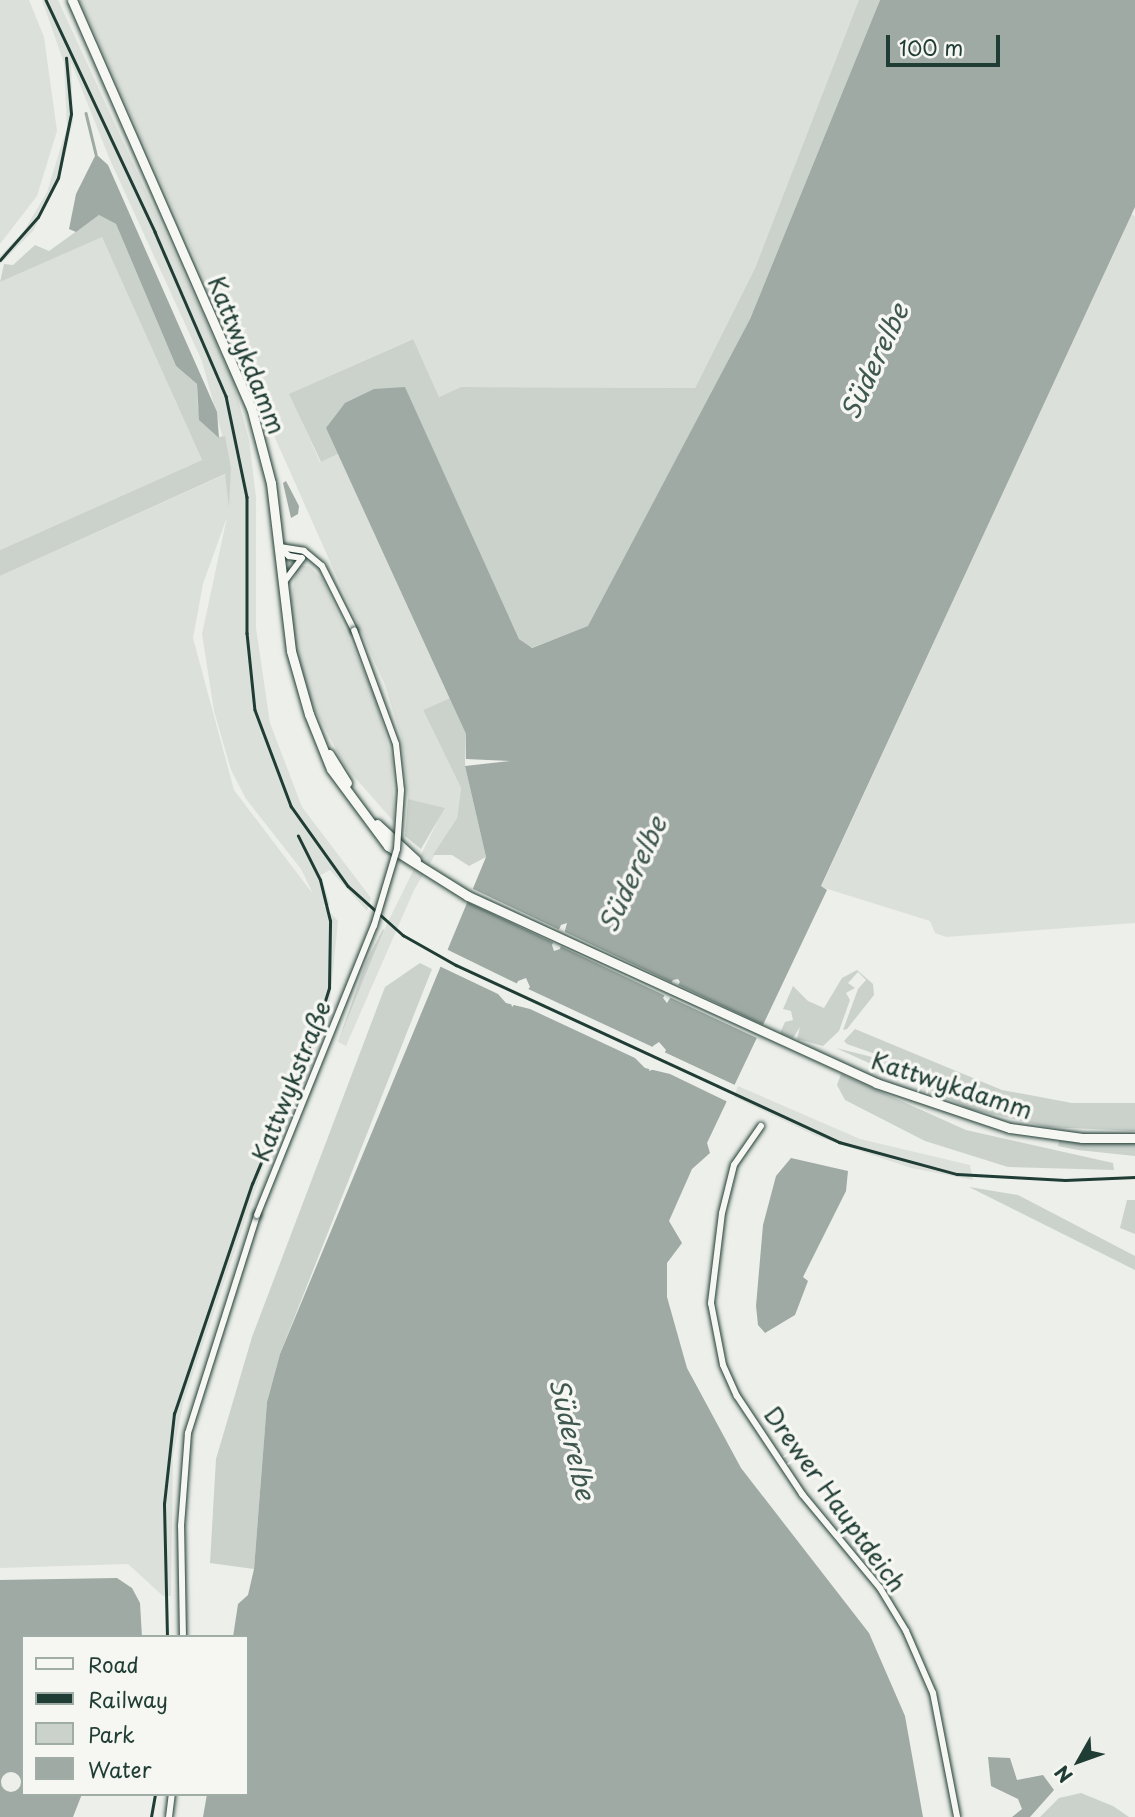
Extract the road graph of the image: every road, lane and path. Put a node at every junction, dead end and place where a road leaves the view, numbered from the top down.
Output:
1 (72, 0) edge
2 (280, 547) junction
3 (306, 557) junction
4 (282, 587) junction
5 (761, 1126) dead end
6 (1135, 1138) edge
7 (183, 1635) edge
8 (172, 1796) edge
9 (169, 1817) edge
10 (957, 1817) edge

1 - 2 main road, Kattwykdamm
2 - 3 street
2 - 4 main road, Kattwykdamm
3 - 4 street
3 - 7 street, Kattwykstraße, bridge
4 - 6 main road, Kattwykdamm
5 - 10 street, Drewer Hauptdeich
8 - 9 street

